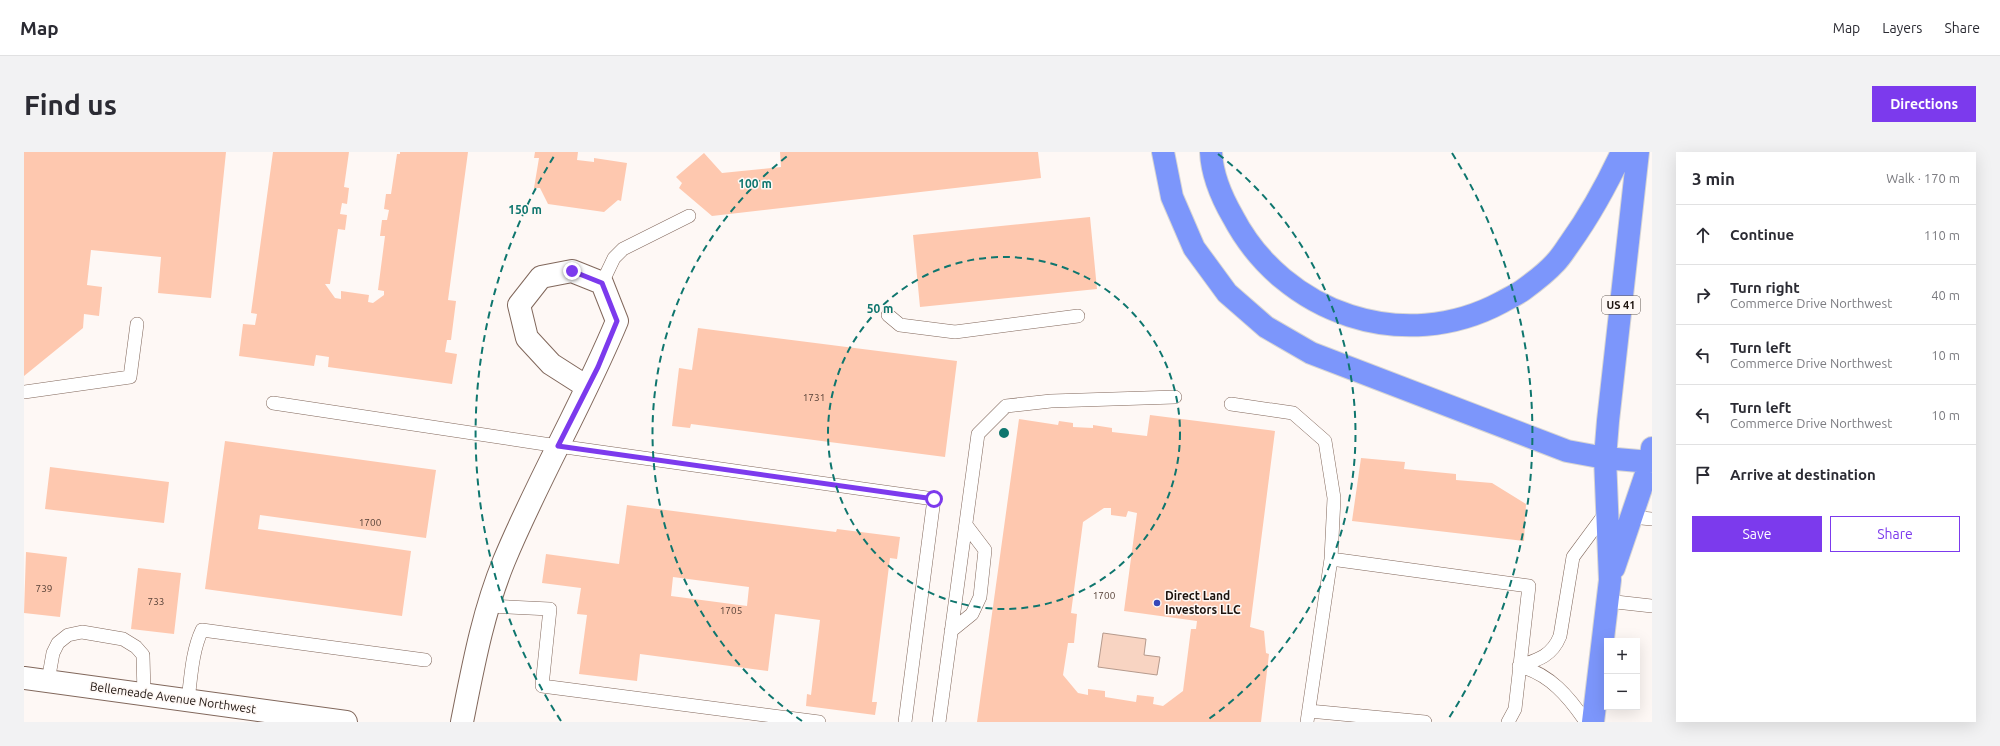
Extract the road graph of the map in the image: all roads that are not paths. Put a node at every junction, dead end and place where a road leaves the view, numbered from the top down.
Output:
1 (1163, 152) edge
2 (1211, 152) edge
3 (1622, 152) edge
4 (1638, 152) edge
5 (689, 216) dead end
6 (602, 283) junction
7 (888, 315) dead end
8 (1078, 316) dead end
9 (137, 324) dead end
10 (587, 387) junction
11 (24, 392) edge
12 (1174, 397) dead end
13 (273, 403) dead end
14 (1231, 404) dead end
15 (558, 446) junction
16 (1651, 457) edge
17 (1605, 458) junction
18 (1607, 511) junction
19 (1642, 518) edge
20 (966, 524) junction
21 (1331, 559) junction
22 (1610, 580) junction
23 (1607, 601) junction
24 (489, 606) junction
25 (1652, 606) edge
26 (951, 631) junction
27 (425, 660) dead end
28 (1519, 666) junction
29 (24, 678) edge
30 (48, 681) junction
31 (144, 695) junction
32 (188, 700) junction
33 (1308, 716) edge
34 (346, 722) edge
35 (462, 722) edge
36 (819, 722) edge
37 (905, 722) edge
38 (939, 722) edge
39 (1425, 722) edge
40 (1508, 722) edge
41 (1586, 722) edge
42 (1593, 722) edge

1 - 17 highway
2 - 3 highway
4 - 17 highway, US 41
5 - 6 lane
6 - 10 street
6 - 10 street
7 - 8 lane
9 - 11 lane
10 - 15 street
12 - 20 lane
13 - 15 lane
14 - 21 lane
15 - 24 street
15 - 37 lane
16 - 17 highway
16 - 19 highway, US 41
17 - 18 highway, US 41
18 - 22 highway, US 41
18 - 28 lane
19 - 22 highway, US 41
20 - 26 lane
20 - 26 lane
21 - 28 lane
21 - 33 lane
22 - 23 highway, US 41
23 - 25 lane
23 - 42 highway, US 41
24 - 35 street
24 - 36 lane
26 - 38 lane
27 - 32 lane
28 - 40 lane
28 - 41 lane
29 - 30 street, Bellemeade Avenue Northwest
30 - 31 street, Bellemeade Avenue Northwest
30 - 31 lane
31 - 32 street, Bellemeade Avenue Northwest
32 - 34 street, Bellemeade Avenue Northwest
33 - 39 lane

